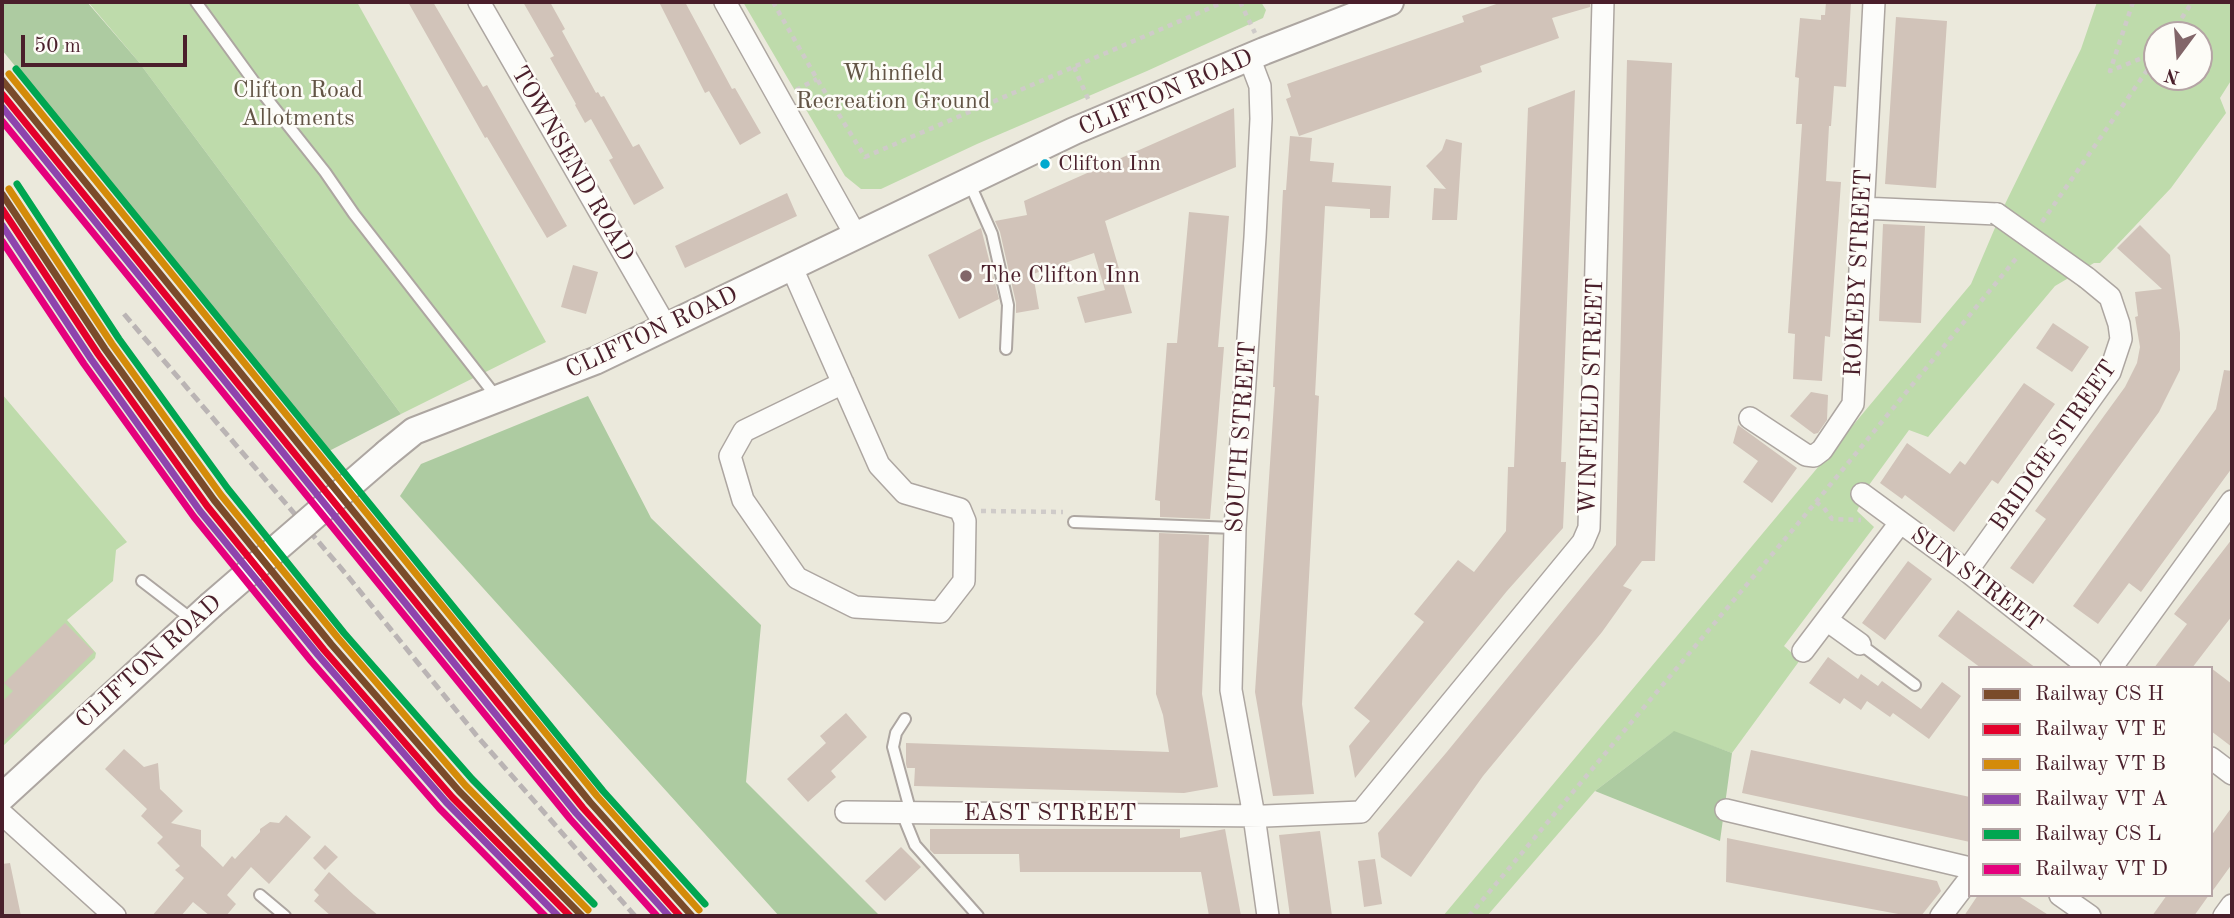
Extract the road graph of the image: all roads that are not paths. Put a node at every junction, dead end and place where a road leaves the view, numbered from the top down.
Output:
1 (196, 2) edge
2 (479, 2) edge
3 (725, 2) edge
4 (1390, 2) edge
5 (1603, 2) edge
6 (1874, 2) edge
7 (1257, 54) junction
8 (969, 182) junction
9 (1861, 208) junction
10 (856, 236) junction
11 (792, 268) junction
12 (666, 327) junction
13 (1006, 349) dead end
14 (843, 383) junction
15 (498, 399) junction
16 (1751, 418) dead end
17 (1862, 494) dead end
18 (2232, 501) edge
19 (1074, 522) dead end
20 (1900, 523) junction
21 (1235, 528) junction
22 (1967, 571) junction
23 (142, 581) dead end
24 (202, 613) junction
25 (1828, 621) junction
26 (1860, 644) joint
27 (1803, 651) dead end
28 (2087, 666) edge
29 (2112, 666) edge
30 (1915, 685) dead end
31 (905, 719) dead end
32 (2213, 760) edge
33 (2232, 774) edge
34 (2, 797) edge
35 (1726, 810) dead end
36 (846, 812) dead end
37 (906, 813) junction
38 (2, 814) edge
39 (1254, 816) junction
40 (1968, 868) edge
41 (1968, 881) edge
42 (260, 895) dead end
43 (2063, 897) edge
44 (2232, 905) edge
45 (115, 916) edge
46 (285, 916) edge
47 (978, 916) edge
48 (1268, 916) edge
49 (1941, 916) edge
50 (2090, 916) edge
51 (2224, 916) edge

1 - 15 lane
2 - 12 street, TOWNSEND ROAD
3 - 10 street
4 - 7 street, CLIFTON ROAD
5 - 39 street, WINFIELD STREET
6 - 9 street, ROKEBY STREET
7 - 8 street, CLIFTON ROAD
7 - 21 street, SOUTH STREET
8 - 10 street, CLIFTON ROAD
8 - 13 lane
9 - 16 street, ROKEBY STREET
9 - 22 street, BRIDGE STREET, bridge
10 - 11 street, CLIFTON ROAD
11 - 12 street, CLIFTON ROAD
11 - 14 street
12 - 15 street, CLIFTON ROAD
14 - 14 street
15 - 24 street, CLIFTON ROAD, bridge
17 - 20 street, SUN STREET
18 - 29 street
19 - 21 lane
20 - 22 street, SUN STREET
20 - 25 street
21 - 39 street, SOUTH STREET
22 - 28 street, SUN STREET
23 - 24 lane
24 - 34 street, CLIFTON ROAD
25 - 26 street
25 - 27 street
26 - 30 lane
31 - 37 lane
32 - 33 street
35 - 40 street
36 - 37 street, EAST STREET
37 - 39 street, EAST STREET
37 - 47 lane
38 - 45 street
39 - 48 street, SOUTH STREET
41 - 49 street
42 - 46 lane
43 - 50 street
44 - 51 street

